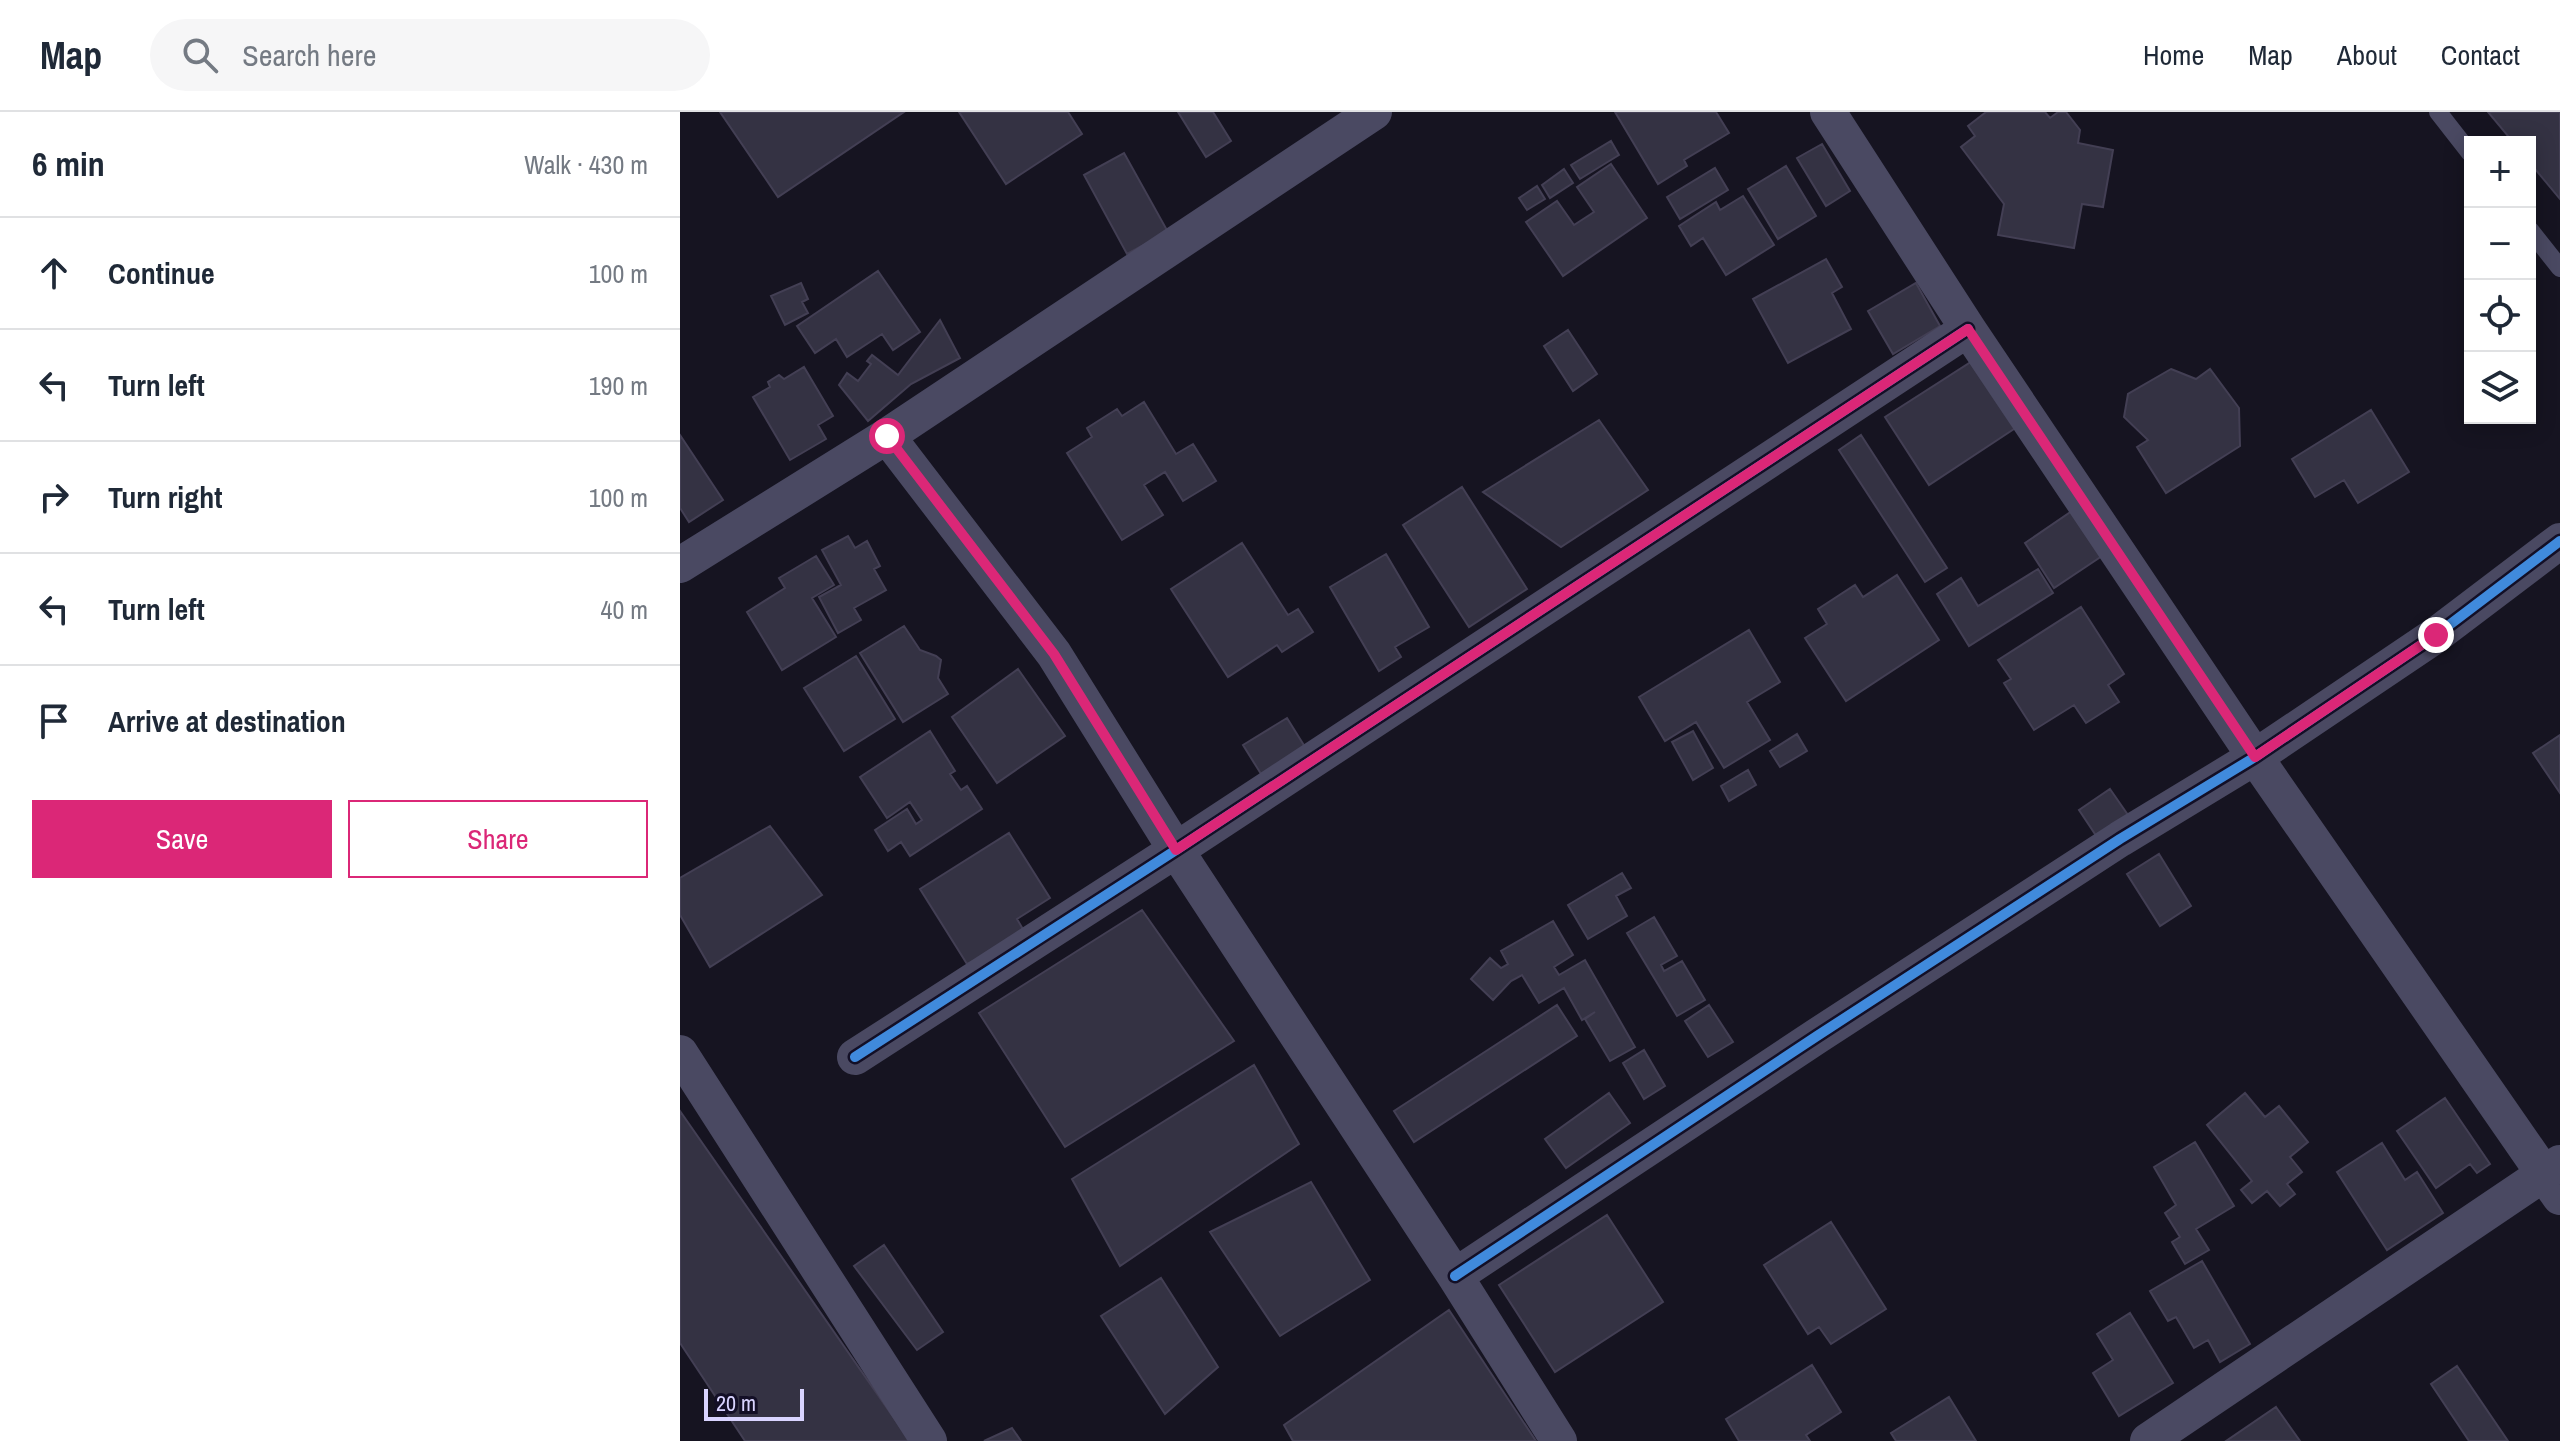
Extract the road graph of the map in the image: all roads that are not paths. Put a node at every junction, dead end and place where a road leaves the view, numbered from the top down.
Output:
1 (1374, 112) edge
2 (1828, 112) edge
3 (2438, 112) edge
4 (2464, 145) edge
5 (2536, 238) edge
6 (2560, 268) edge
7 (1968, 329) junction
8 (887, 436) junction
9 (2560, 541) edge
10 (680, 565) edge
11 (2255, 757) junction
12 (1176, 850) junction
13 (680, 1053) edge
14 (855, 1057) dead end
15 (2555, 1178) edge
16 (1455, 1276) junction
17 (929, 1441) edge
18 (1559, 1441) edge
19 (2148, 1441) edge

1 - 8 street
2 - 7 street
3 - 4 lane
5 - 6 lane
7 - 11 street
7 - 12 street
8 - 10 street
8 - 12 street
9 - 11 street
11 - 15 street
11 - 16 street
12 - 14 street
12 - 16 street
13 - 17 street
15 - 19 street
16 - 18 street

